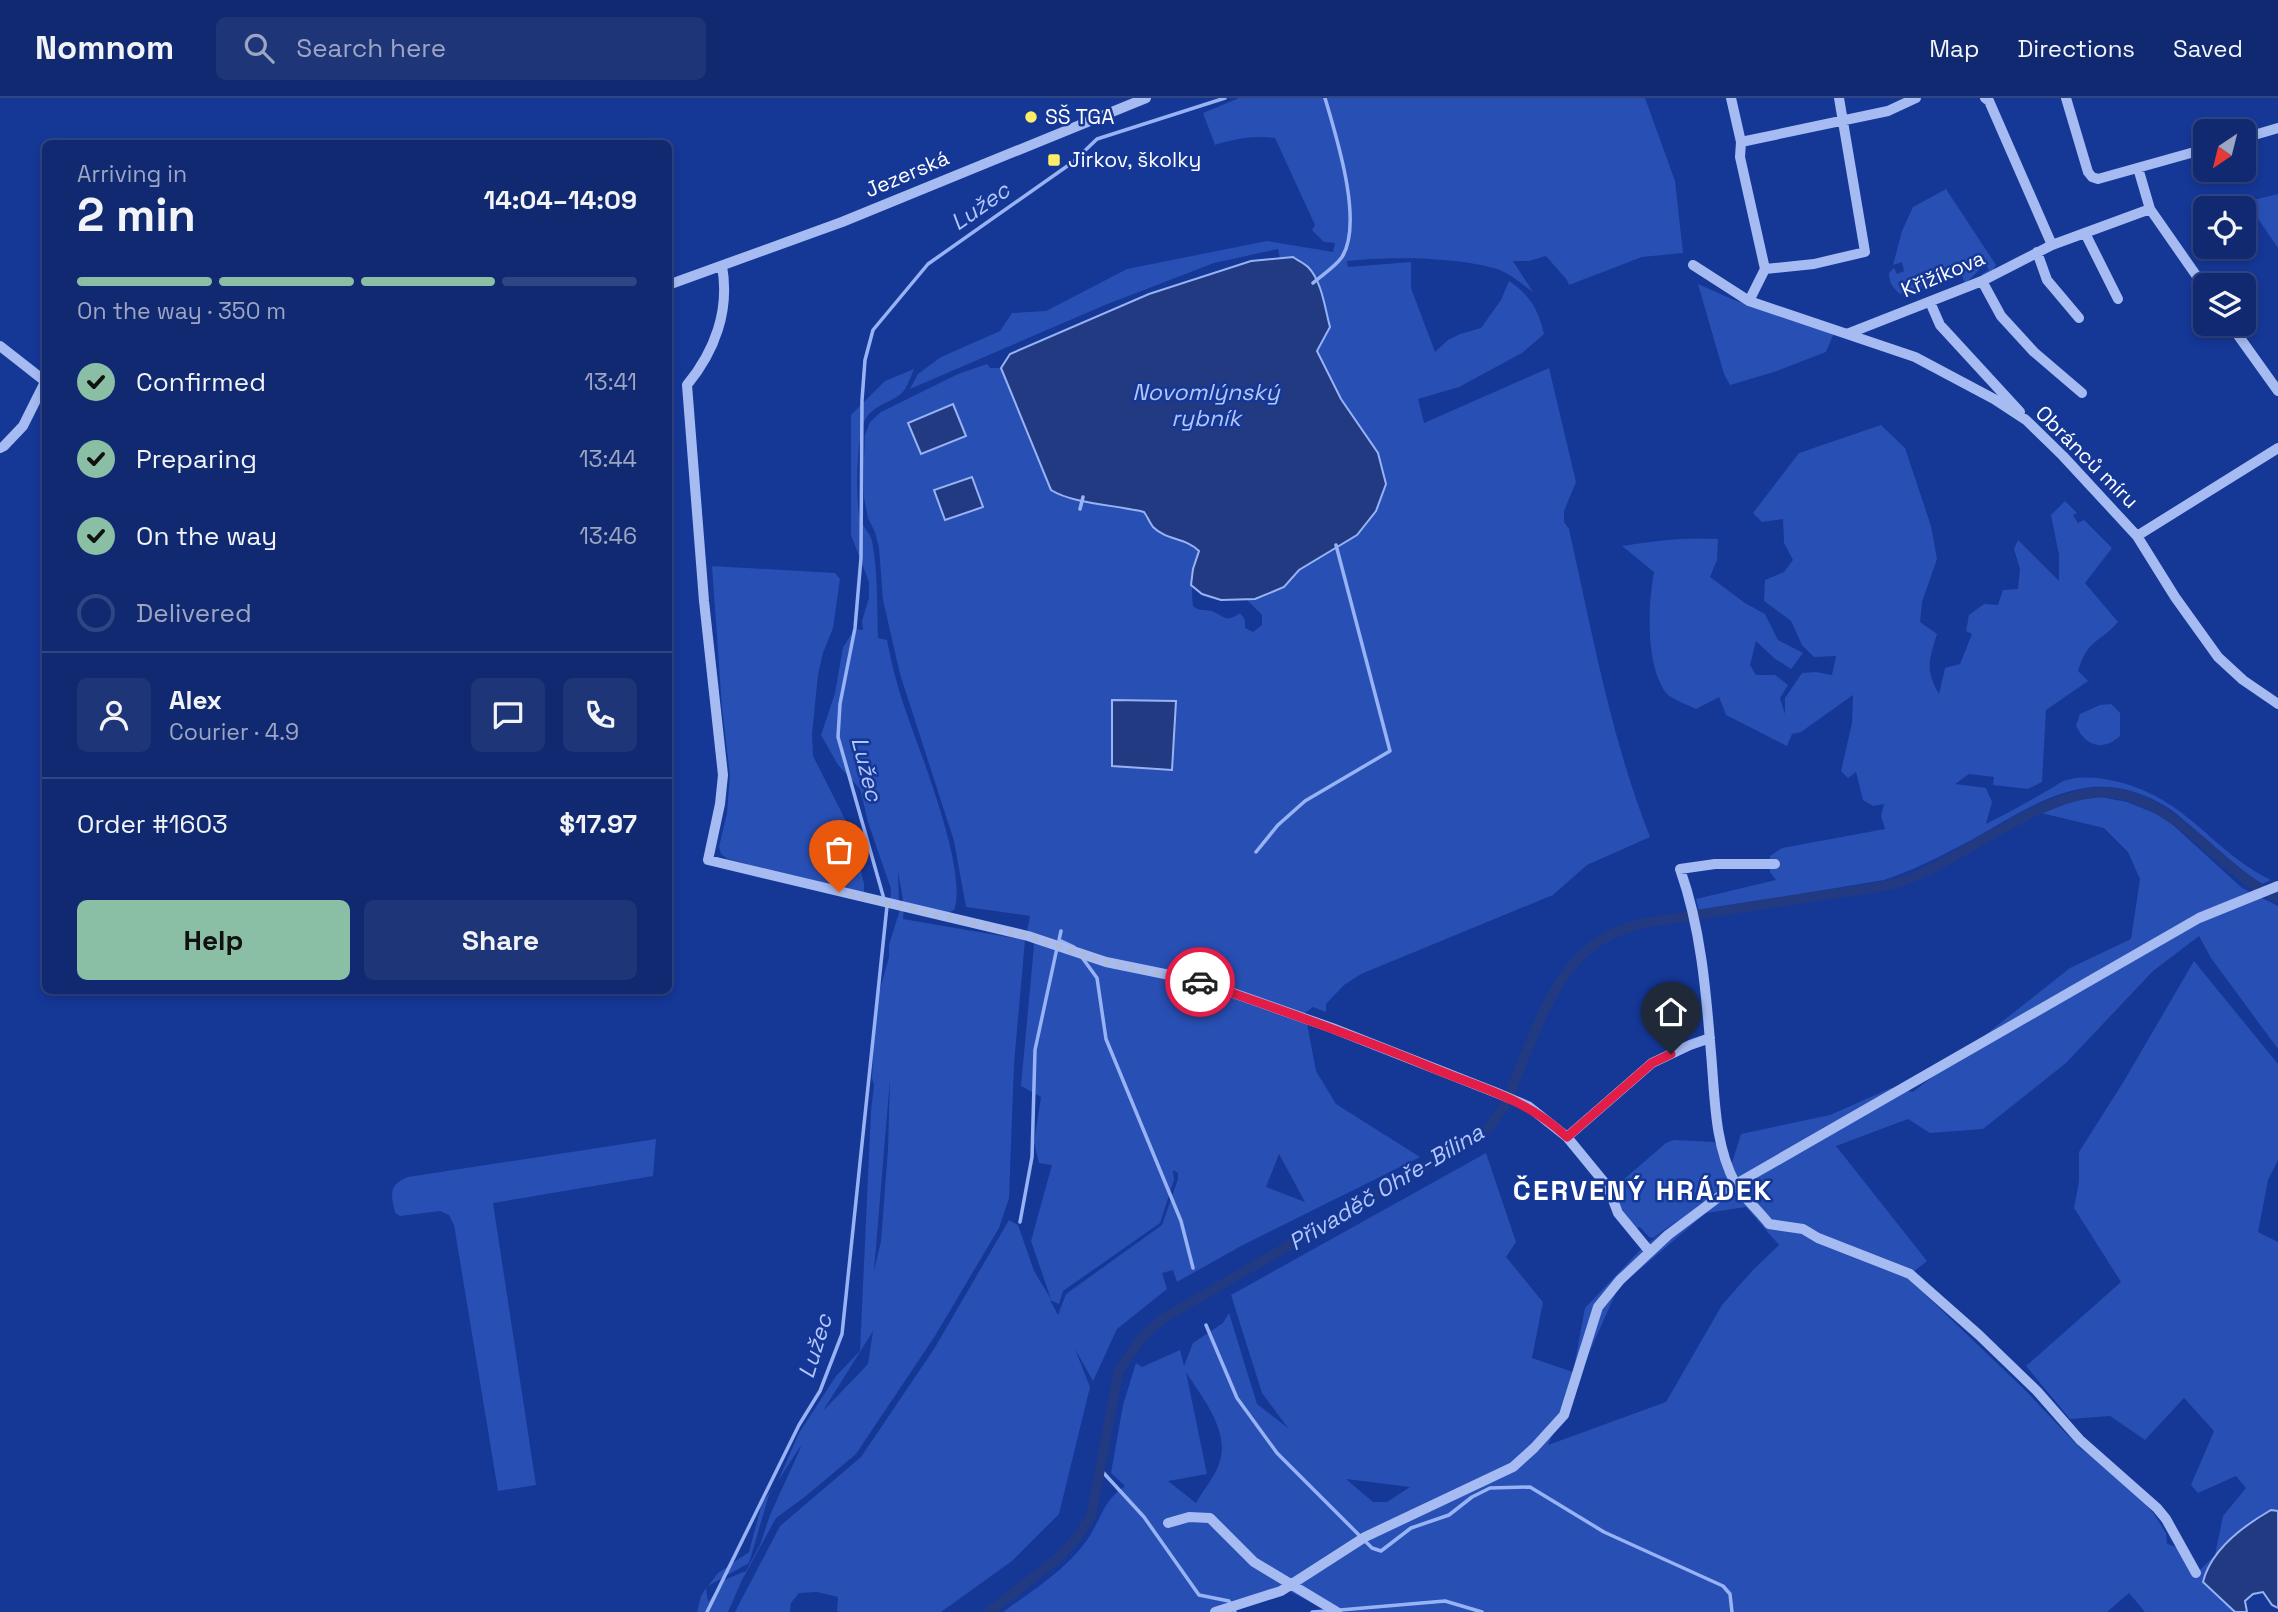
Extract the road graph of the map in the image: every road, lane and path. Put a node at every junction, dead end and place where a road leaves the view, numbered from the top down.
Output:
1 (1146, 98) edge
2 (1731, 98) edge
3 (1839, 98) edge
4 (1916, 98) edge
5 (2066, 98) edge
6 (1990, 99) edge
7 (1843, 120) junction
8 (2278, 128) edge
9 (2256, 134) edge
10 (1741, 142) junction
11 (2193, 152) edge
12 (2138, 168) junction
13 (2150, 209) junction
14 (2085, 233) junction
15 (2052, 245) junction
16 (2037, 252) junction
17 (1693, 265) dead end
18 (722, 266) junction
19 (1765, 269) junction
20 (2195, 273) edge
21 (1982, 281) junction
22 (672, 284) edge
23 (2118, 299) dead end
24 (1749, 301) junction
25 (1930, 302) junction
26 (2079, 318) dead end
27 (1847, 334) junction
28 (2239, 336) edge
29 (0, 346) edge
30 (42, 379) edge
31 (42, 390) edge
32 (2278, 391) edge
33 (2082, 393) dead end
34 (2026, 420) junction
35 (0, 447) edge
36 (2278, 448) edge
37 (2137, 536) junction
38 (2278, 704) edge
39 (1775, 864) dead end
40 (2278, 886) edge
41 (1710, 1038) junction
42 (1567, 1137) junction
43 (1736, 1184) junction
44 (1650, 1252) junction
45 (1168, 1523) dead end
46 (2196, 1573) dead end
47 (1290, 1586) junction
48 (1215, 1612) edge
49 (1337, 1612) edge

1 - 18 street, Jezerská
2 - 10 street
3 - 7 street
4 - 7 street
5 - 12 street
6 - 15 street
7 - 10 street
7 - 19 street
8 - 9 street
10 - 19 street
11 - 12 street
12 - 13 street
13 - 14 street, Křižíkova
13 - 20 street
14 - 15 street, Křižíkova
14 - 23 street
15 - 16 street, Křižíkova
16 - 21 street, Křižíkova
16 - 26 street
17 - 24 street, Obránců míru
18 - 22 street, Jezerská
18 - 42 street
19 - 24 street
21 - 25 street, Křižíkova
21 - 33 street
24 - 27 street, Obránců míru
25 - 27 street, Křižíkova
25 - 34 street
27 - 34 street, Obránců míru
28 - 32 street
29 - 30 street
31 - 35 street
34 - 37 street, Obránců míru
36 - 37 street
37 - 38 street, Obránců míru
39 - 41 street
40 - 43 street
41 - 42 street
41 - 43 street
42 - 44 street
43 - 44 street
43 - 46 street
44 - 47 street
45 - 47 street
47 - 48 street
47 - 49 street

